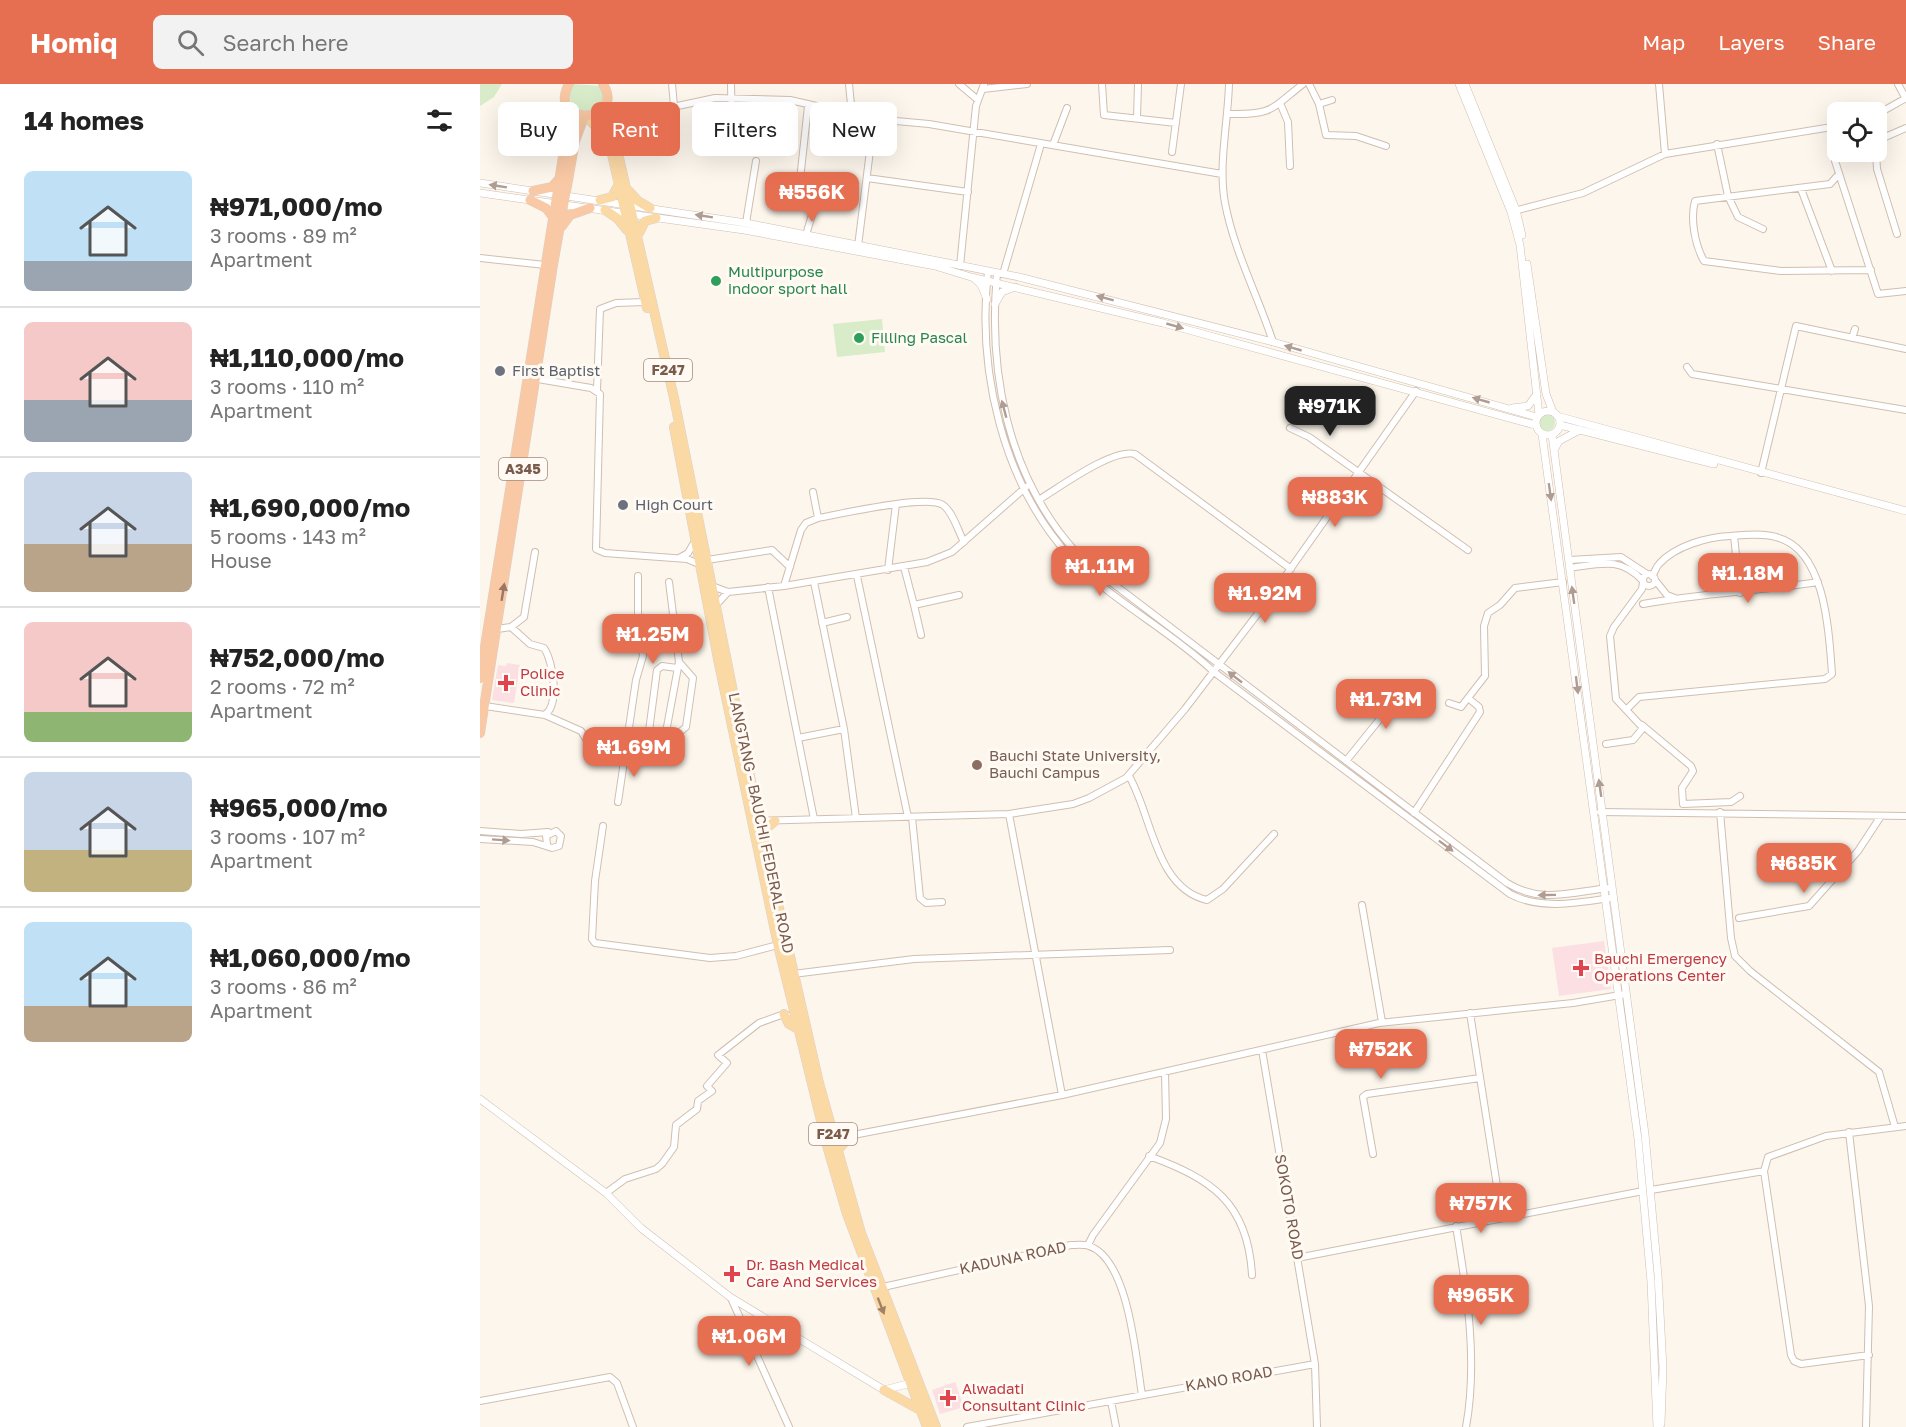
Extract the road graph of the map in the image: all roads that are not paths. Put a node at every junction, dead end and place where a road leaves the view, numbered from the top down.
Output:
1 (569, 84) edge
2 (603, 84) edge
3 (672, 84) edge
4 (731, 84) edge
5 (849, 84) edge
6 (960, 84) edge
7 (1027, 84) edge
8 (1102, 84) edge
9 (1138, 84) edge
10 (1181, 84) edge
11 (1229, 84) edge
12 (1303, 84) edge
13 (1309, 84) edge
14 (1459, 84) edge
15 (1465, 84) edge
16 (1659, 84) edge
17 (1898, 84) edge
18 (983, 86) edge
19 (1906, 98) edge
20 (730, 99) junction
21 (764, 100) joint
22 (978, 100) junction
23 (1332, 100) dead end
24 (606, 101) joint
25 (566, 102) edge
26 (674, 102) edge
27 (730, 102) edge
28 (851, 102) edge
29 (1280, 103) junction
30 (1319, 104) junction
31 (680, 105) edge
32 (808, 106) joint
33 (1067, 108) dead end
34 (1887, 109) edge
35 (1228, 114) junction
36 (579, 115) edge
37 (586, 117) junction
38 (1137, 117) junction
39 (897, 121) edge
40 (1176, 123) junction
41 (1827, 128) edge
42 (1906, 128) edge
43 (973, 132) junction
44 (1887, 136) edge
45 (1041, 144) junction
46 (1717, 144) junction
47 (1053, 145) junction
48 (1386, 146) dead end
49 (1172, 152) dead end
50 (1665, 154) junction
51 (563, 156) edge
52 (618, 156) edge
53 (870, 156) edge
54 (756, 161) dead end
55 (1835, 162) edge
56 (1876, 162) edge
57 (1290, 166) dead end
58 (1222, 174) junction
59 (1839, 174) junction
60 (560, 177) junction
61 (867, 178) junction
62 (480, 183) edge
63 (623, 185) junction
64 (799, 189) dead end
65 (1802, 189) junction
66 (968, 192) junction
67 (480, 193) edge
68 (532, 196) junction
69 (1728, 196) junction
70 (817, 198) dead end
71 (561, 200) junction
72 (600, 200) junction
73 (590, 208) junction
74 (650, 208) junction
75 (628, 209) junction
76 (605, 210) junction
77 (1513, 211) junction
78 (553, 217) junction
79 (656, 218) junction
80 (745, 226) junction
81 (1763, 230) dead end
82 (559, 234) junction
83 (1897, 234) dead end
84 (806, 235) junction
85 (635, 239) junction
86 (858, 246) junction
87 (899, 256) junction
88 (480, 258) edge
89 (545, 265) junction
90 (960, 266) junction
91 (1871, 270) junction
92 (988, 271) junction
93 (1832, 271) junction
94 (1000, 273) junction
95 (972, 277) junction
96 (987, 280) junction
97 (996, 282) junction
98 (1017, 287) junction
99 (1906, 291) edge
100 (987, 299) junction
101 (646, 302) junction
102 (995, 304) junction
103 (1855, 329) dead end
104 (1852, 338) junction
105 (1273, 342) junction
106 (1906, 349) edge
107 (1687, 368) dead end
108 (533, 378) junction
109 (1779, 388) junction
110 (597, 390) junction
111 (1416, 391) junction
112 (1538, 392) junction
113 (1509, 408) junction
114 (1906, 410) edge
115 (1555, 414) junction
116 (1537, 419) junction
117 (1560, 425) junction
118 (1290, 428) dead end
119 (1580, 430) junction
120 (1542, 434) junction
121 (1552, 435) junction
122 (1554, 450) junction
123 (1358, 471) junction
124 (1761, 473) junction
125 (1031, 484) junction
126 (1024, 488) junction
127 (813, 492) dead end
128 (1040, 499) junction
129 (896, 504) junction
130 (1906, 513) edge
131 (818, 518) junction
132 (696, 528) junction
133 (1734, 536) junction
134 (694, 541) junction
135 (964, 542) junction
136 (1468, 550) dead end
137 (535, 552) dead end
138 (678, 558) junction
139 (703, 562) junction
140 (1569, 564) junction
141 (790, 567) junction
142 (904, 567) junction
143 (1291, 569) junction
144 (888, 570) junction
145 (638, 576) dead end
146 (857, 576) junction
147 (1652, 577) junction
148 (669, 582) dead end
149 (814, 582) junction
150 (1563, 582) junction
151 (1818, 582) junction
152 (1645, 585) junction
153 (712, 586) junction
154 (784, 586) junction
155 (768, 587) junction
156 (1660, 589) junction
157 (729, 592) junction
158 (1740, 593) junction
159 (959, 595) dead end
160 (1675, 598) junction
161 (1643, 604) dead end
162 (716, 605) junction
163 (914, 605) junction
164 (847, 617) dead end
165 (822, 623) junction
166 (511, 627) junction
167 (493, 628) junction
168 (921, 634) dead end
169 (485, 639) edge
170 (722, 658) junction
171 (1219, 664) junction
172 (678, 665) junction
173 (1215, 672) junction
174 (480, 678) edge
175 (1408, 684) dead end
176 (1468, 698) junction
177 (1449, 703) dead end
178 (485, 706) junction
179 (1626, 710) junction
180 (545, 715) junction
181 (1642, 724) junction
182 (844, 729) junction
183 (649, 731) junction
184 (666, 732) junction
185 (480, 733) edge
186 (798, 738) junction
187 (1605, 744) dead end
188 (626, 750) junction
189 (646, 754) junction
190 (675, 760) dead end
191 (1346, 761) junction
192 (1129, 776) junction
193 (1740, 796) dead end
194 (618, 802) dead end
195 (1593, 812) junction
196 (1603, 812) junction
197 (1720, 812) junction
198 (1414, 813) junction
199 (1009, 814) junction
200 (1881, 816) junction
201 (1906, 816) edge
202 (910, 817) junction
203 (856, 818) junction
204 (814, 819) junction
205 (756, 821) junction
206 (775, 821) junction
207 (603, 826) dead end
208 (480, 831) edge
209 (549, 832) junction
210 (762, 832) junction
211 (521, 834) junction
212 (1274, 834) dead end
213 (480, 839) edge
214 (521, 842) junction
215 (546, 844) junction
216 (1609, 888) junction
217 (1610, 898) junction
218 (942, 902) dead end
219 (1362, 905) dead end
220 (1738, 918) dead end
221 (778, 945) junction
222 (1170, 950) dead end
223 (1035, 956) junction
224 (793, 974) junction
225 (1622, 995) junction
226 (1470, 1013) junction
227 (784, 1014) junction
228 (799, 1018) junction
229 (1382, 1022) junction
230 (798, 1029) junction
231 (1262, 1050) junction
232 (1165, 1072) junction
233 (1480, 1078) junction
234 (1062, 1095) junction
235 (480, 1099) edge
236 (1906, 1126) edge
237 (1895, 1127) junction
238 (1849, 1132) junction
239 (851, 1135) joint
240 (833, 1148) junction
241 (1373, 1154) dead end
242 (1149, 1156) junction
243 (1764, 1171) junction
244 (1647, 1191) junction
245 (606, 1193) junction
246 (1502, 1218) junction
247 (1456, 1227) junction
248 (1088, 1245) junction
249 (1297, 1258) junction
250 (1252, 1275) dead end
251 (883, 1287) junction
252 (730, 1297) junction
253 (1869, 1355) junction
254 (1315, 1364) junction
255 (915, 1382) junction
256 (884, 1390) junction
257 (1142, 1395) junction
258 (480, 1401) edge
259 (1111, 1401) junction
260 (920, 1410) junction
261 (633, 1427) edge
262 (789, 1427) edge
263 (927, 1427) edge
264 (936, 1427) edge
265 (967, 1427) edge
266 (1116, 1427) edge
267 (1317, 1427) edge
268 (1466, 1427) edge
269 (1659, 1427) edge
270 (1866, 1427) edge

1 - 25 highway, A345
2 - 24 highway
3 - 26 street
4 - 20 street
5 - 28 street
6 - 22 street
7 - 18 street
8 - 38 street
9 - 38 street
10 - 40 street
11 - 35 street
12 - 29 street
13 - 30 street
14 - 77 street
15 - 77 street
16 - 50 street
17 - 19 street
18 - 22 street
19 - 34 street
20 - 21 street
20 - 27 street
20 - 31 street
21 - 32 street
22 - 43 street
23 - 30 street
24 - 37 highway
29 - 35 street
29 - 57 street
30 - 48 street
32 - 64 street
33 - 47 street
35 - 58 street
36 - 37 highway
37 - 63 main road, LANGTANG - BAUCHI FEDERAL ROAD / F247
37 - 71 highway, A345
38 - 40 street
39 - 43 street
40 - 49 street
41 - 46 street
42 - 44 street
43 - 45 street
43 - 66 street
45 - 47 street
45 - 94 street
46 - 50 street
46 - 69 street
47 - 58 street
50 - 77 street
51 - 60 highway, A345
52 - 63 main road, LANGTANG - BAUCHI FEDERAL ROAD / F247
53 - 61 street
54 - 80 street
55 - 59 street
56 - 83 street
58 - 105 street
59 - 65 street
59 - 91 street
60 - 68 highway
60 - 71 highway, A345
61 - 66 street
61 - 86 street
68 -> 62 street
63 - 72 main road
63 - 74 main road
63 - 75 main road, LANGTANG - BAUCHI FEDERAL ROAD / F247
65 - 69 street
65 - 93 street
66 - 90 street
67 - 68 street
68 - 71 street
68 - 78 highway
69 - 81 street
69 - 93 street
70 - 84 street
71 - 72 street
71 - 73 street
71 - 78 highway, A345
71 - 82 highway, A345
72 - 75 street
73 - 76 street
73 - 82 highway
74 - 75 street
80 -> 74 street
75 - 76 street
75 - 79 street
75 - 85 main road, LANGTANG - BAUCHI FEDERAL ROAD / F247
76 - 85 main road
77 - 112 street
77 - 115 street
78 - 89 highway, A345
79 - 80 street
79 - 85 main road
80 - 84 street
80 - 87 street
82 - 108 highway, A345
84 - 86 street
85 - 101 main road, LANGTANG - BAUCHI FEDERAL ROAD / F247
85 - 132 main road, LANGTANG - BAUCHI FEDERAL ROAD / F247
86 - 87 street
87 - 90 street
87 - 95 street
88 - 89 street
89 - 108 highway, A345
90 - 92 street
91 - 93 street
91 - 99 street
92 - 94 street
92 - 96 street
94 - 97 street
105 -> 94 street
95 - 96 street
95 - 100 street
96 - 97 street
96 - 100 street
97 - 98 street
97 - 102 street
98 - 102 street
98 -> 111 street
100 - 126 street
101 - 110 street
101 - 132 main road, LANGTANG - BAUCHI FEDERAL ROAD / F247
125 -> 102 street
103 - 104 street
104 - 106 street
104 - 109 street
113 -> 105 street
107 - 109 street
108 - 110 street
108 - 167 highway, A345
109 - 114 street
109 - 124 street
110 - 138 street
111 - 116 street
111 - 123 street
112 - 113 street
112 - 116 street
113 - 116 street
115 - 116 street
115 - 117 street
115 - 124 street
116 - 120 street
117 - 119 street
117 - 121 street
118 - 123 street
119 - 122 street
119 - 130 street
120 - 121 street
120 -> 150 street
121 - 122 street
122 - 140 street
123 - 136 street
123 - 143 street
124 - 130 street
125 - 126 street
125 - 128 street
126 - 135 street
126 - 173 street
127 - 131 street
128 - 143 street
128 - 171 street
129 - 131 street
129 - 135 street
129 - 144 street
131 - 141 street
132 - 134 main road, LANGTANG - BAUCHI FEDERAL ROAD / F247
132 - 139 main road, LANGTANG - BAUCHI FEDERAL ROAD / F247
133 - 147 street
133 - 151 street
133 - 158 street
134 - 138 street
134 - 139 main road, LANGTANG - BAUCHI FEDERAL ROAD / F247
135 - 142 street
137 - 166 street
138 - 139 street
139 - 141 street
139 - 153 main road, LANGTANG - BAUCHI FEDERAL ROAD / F247
139 - 170 main road, LANGTANG - BAUCHI FEDERAL ROAD / F247
140 - 147 street
140 - 152 street
196 -> 140 street
141 - 154 street
142 - 144 street
142 - 163 street
143 - 171 street
144 - 146 street
145 - 188 street
146 - 149 street
146 - 202 street
147 - 152 street
147 - 152 street
147 - 156 street
148 - 172 street
149 - 154 street
149 - 165 street
150 - 176 street
150 -> 195 street
151 - 158 street
151 - 179 street
152 - 156 street
152 - 179 street
153 - 157 street
153 - 162 main road, LANGTANG - BAUCHI FEDERAL ROAD / F247
154 - 155 street
155 - 157 street
155 - 186 street
156 - 160 street
157 - 162 street
158 - 160 street
159 - 163 street
160 - 161 street
162 - 170 main road, LANGTANG - BAUCHI FEDERAL ROAD / F247
163 - 168 street
164 - 165 street
165 - 182 street
166 - 167 street
166 - 180 street
167 - 169 highway, A345
167 - 169 highway
169 - 174 highway, A345
169 - 178 highway, A345
170 - 205 main road, LANGTANG - BAUCHI FEDERAL ROAD / F247
171 - 173 street
191 -> 171 street
172 - 183 street
172 - 184 street
172 - 184 street
173 - 192 street
173 -> 217 street
175 - 191 street
176 - 177 street
176 - 198 street
178 - 180 street
178 - 185 highway, A345
179 - 181 street
180 - 188 street
181 - 187 street
181 - 193 street
182 - 186 street
182 - 203 street
183 - 184 street
183 - 189 street
186 - 204 street
188 - 189 street
188 - 194 street
189 - 190 street
191 - 198 street
192 - 199 street
192 - 212 street
195 - 196 street
195 - 216 street
196 - 197 street
196 - 216 street
197 - 200 street
197 - 237 street
216 -> 198 street
199 - 202 street
199 - 223 street
200 - 201 street
200 - 220 street
202 - 203 street
202 - 218 street
203 - 204 street
204 - 206 street
205 - 206 street
205 - 210 main road, LANGTANG - BAUCHI FEDERAL ROAD / F247
205 - 221 main road, LANGTANG - BAUCHI FEDERAL ROAD / F247
206 - 210 main road
207 - 221 street
208 - 211 street
209 - 211 street
209 - 215 street
209 - 215 street
210 - 224 main road, LANGTANG - BAUCHI FEDERAL ROAD / F247
211 - 214 street
213 -> 214 street
214 - 215 street
216 - 217 street
217 - 225 street
219 - 229 street
221 - 228 main road, LANGTANG - BAUCHI FEDERAL ROAD / F247
222 - 223 street
223 - 224 street
223 - 234 street
224 - 228 main road, LANGTANG - BAUCHI FEDERAL ROAD / F247
225 - 226 street
225 - 244 street
226 - 229 street
226 - 233 street
227 - 228 street
227 - 230 main road
227 - 245 street
228 - 230 main road, LANGTANG - BAUCHI FEDERAL ROAD / F247
228 - 240 main road, LANGTANG - BAUCHI FEDERAL ROAD / F247
229 - 231 street
230 - 240 main road, LANGTANG - BAUCHI FEDERAL ROAD / F247
231 - 232 street
231 - 249 street, SOKOTO ROAD
232 - 234 street
232 - 242 street
233 - 241 street
233 - 246 street
234 - 239 street
235 - 245 street
236 - 237 street
237 - 238 street
238 - 243 street
238 - 253 street
239 - 240 main road
240 - 251 main road, LANGTANG - BAUCHI FEDERAL ROAD / F247
240 -> 255 main road, LANGTANG - BAUCHI FEDERAL ROAD / F247
242 - 248 street
242 - 250 street
243 - 244 street
243 - 253 street
244 - 246 street
244 - 269 street
245 - 252 street
246 - 247 street
247 - 249 street
247 - 268 street
248 - 251 street, KADUNA ROAD
248 - 257 street, KADUNA ROAD
249 - 254 street, SOKOTO ROAD
251 - 255 main road, LANGTANG - BAUCHI FEDERAL ROAD / F247
252 - 256 street
252 - 262 street
253 - 270 street
254 - 257 street, KANO ROAD
254 - 267 street, SOKOTO ROAD
255 - 256 street
255 - 260 main road, LANGTANG - BAUCHI FEDERAL ROAD / F247
255 - 264 main road, LANGTANG - BAUCHI FEDERAL ROAD / F247
256 - 260 main road
257 - 259 street, KANO ROAD
258 - 261 street
259 - 265 street, KANO ROAD
259 - 266 street
260 - 263 main road, LANGTANG - BAUCHI FEDERAL ROAD / F247

